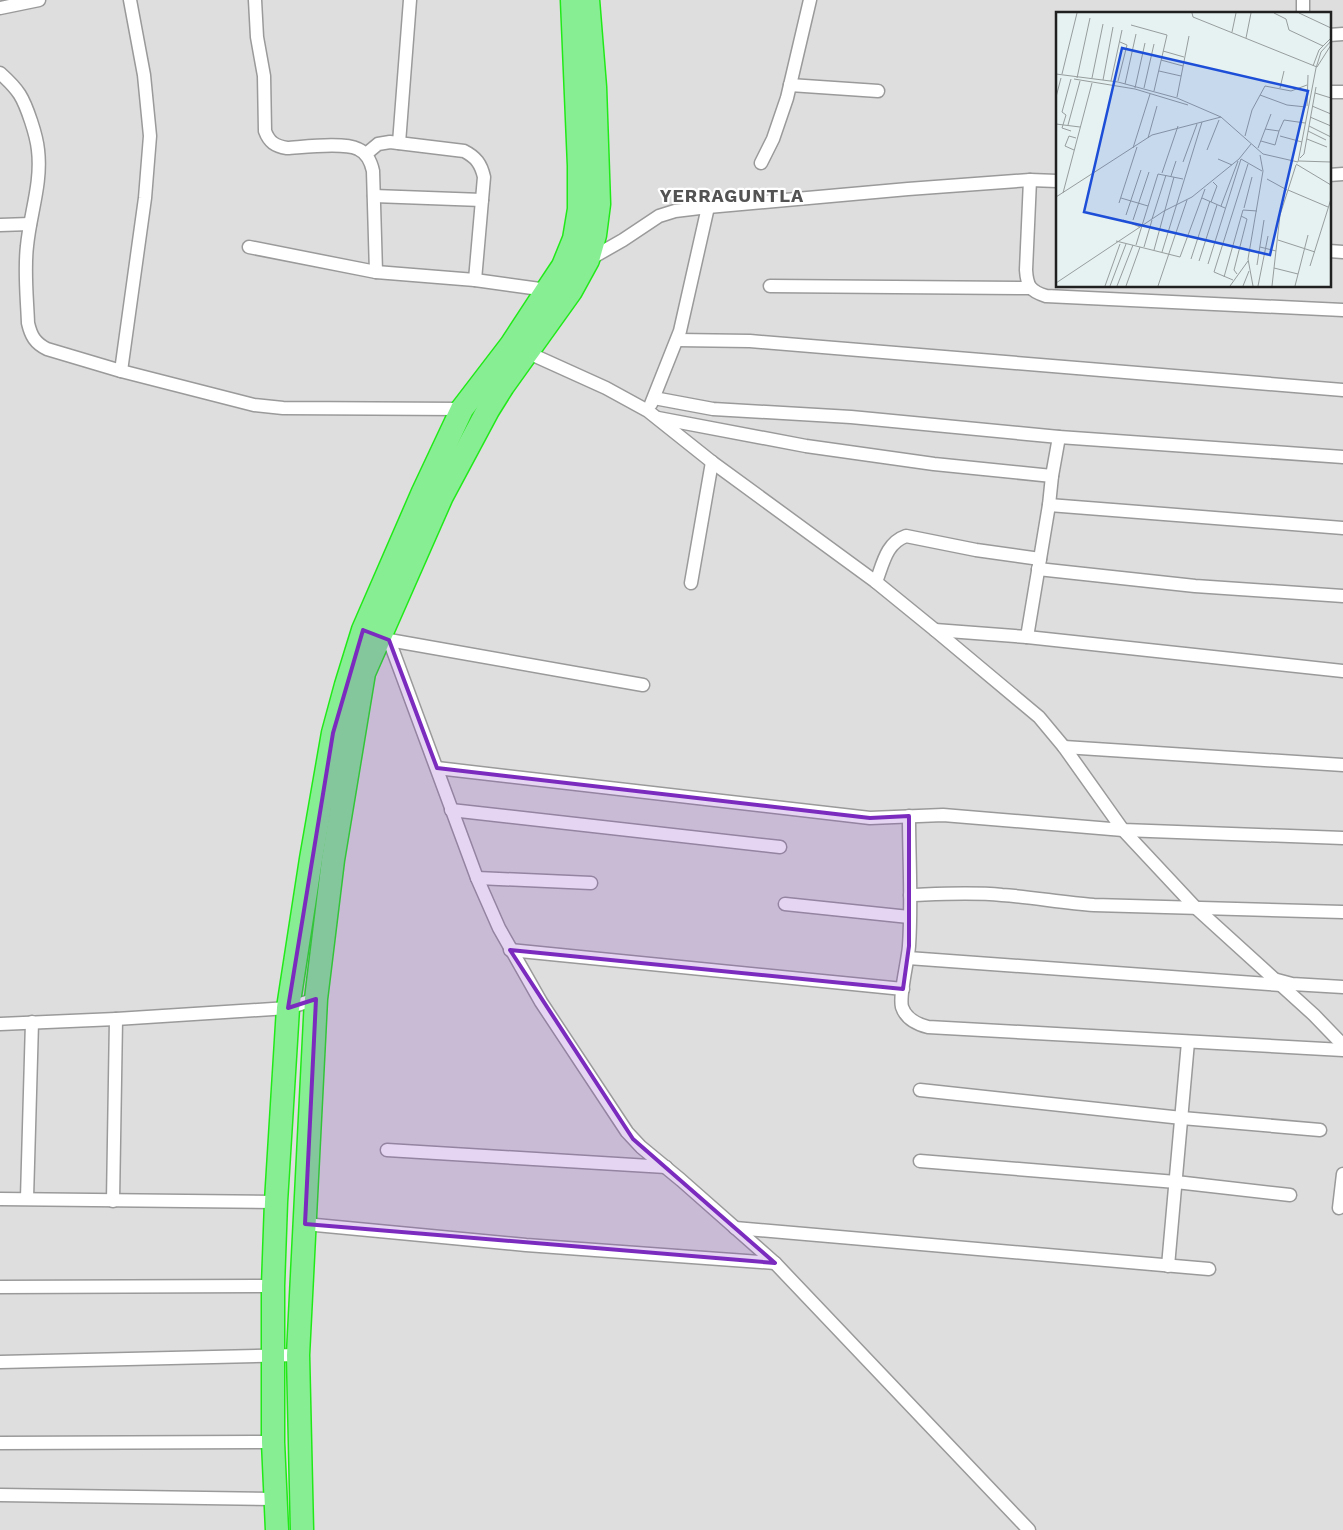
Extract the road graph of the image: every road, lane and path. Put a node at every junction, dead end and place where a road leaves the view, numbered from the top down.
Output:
1 (39, 0) edge
2 (130, 0) edge
3 (254, 0) edge
4 (410, 0) edge
5 (572, 0) edge
6 (588, 0) edge
7 (810, 0) edge
8 (0, 8) edge
9 (1343, 34) edge
10 (1330, 35) edge
11 (0, 73) edge
12 (790, 85) junction
13 (878, 91) dead end
14 (1330, 92) edge
15 (1343, 92) edge
16 (399, 143) junction
17 (366, 154) junction
18 (761, 163) dead end
19 (1343, 174) edge
20 (1330, 175) edge
21 (1030, 180) junction
22 (1056, 182) edge
23 (374, 196) junction
24 (482, 200) junction
25 (708, 207) junction
26 (30, 224) junction
27 (0, 225) edge
28 (249, 247) dead end
29 (1330, 251) edge
30 (1343, 252) edge
31 (588, 260) junction
32 (376, 272) junction
33 (475, 280) junction
34 (770, 286) dead end
35 (1030, 288) junction
36 (547, 290) junction
37 (1095, 292) edge
38 (1343, 310) edge
39 (677, 340) junction
40 (519, 349) junction
41 (122, 371) junction
42 (1343, 390) edge
43 (654, 398) junction
44 (462, 409) junction
45 (653, 415) junction
46 (1059, 437) junction
47 (1343, 457) edge
48 (712, 462) junction
49 (1052, 476) junction
50 (1050, 505) junction
51 (1343, 528) edge
52 (1039, 564) junction
53 (876, 582) junction
54 (691, 583) dead end
55 (1343, 596) edge
56 (935, 630) junction
57 (378, 635) junction
58 (1027, 637) junction
59 (1343, 671) edge
60 (644, 685) dead end
61 (1064, 747) junction
62 (1343, 765) edge
63 (436, 768) junction
64 (452, 810) junction
65 (909, 816) junction
66 (1123, 830) junction
67 (1343, 838) edge
68 (780, 847) dead end
69 (477, 878) junction
70 (591, 883) dead end
71 (910, 895) junction
72 (785, 904) dead end
73 (1194, 907) junction
74 (1343, 912) edge
75 (910, 917) junction
76 (510, 950) junction
77 (908, 958) junction
78 (1278, 982) junction
79 (1343, 987) edge
80 (903, 989) junction
81 (316, 999) junction
82 (288, 1008) junction
83 (116, 1019) junction
84 (32, 1022) junction
85 (0, 1024) edge
86 (1188, 1042) junction
87 (1343, 1045) edge
88 (1343, 1050) edge
89 (920, 1090) dead end
90 (1182, 1118) junction
91 (1320, 1130) dead end
92 (387, 1150) dead end
93 (920, 1161) dead end
94 (666, 1167) junction
95 (1343, 1174) edge
96 (1176, 1182) junction
97 (1290, 1195) dead end
98 (0, 1198) edge
99 (26, 1198) junction
100 (112, 1201) junction
101 (276, 1202) junction
102 (1338, 1208) dead end
103 (305, 1224) junction
104 (735, 1228) junction
105 (775, 1263) junction
106 (1168, 1266) junction
107 (1209, 1269) dead end
108 (273, 1286) junction
109 (0, 1287) edge
110 (274, 1355) junction
111 (298, 1355) junction
112 (0, 1362) edge
113 (273, 1442) junction
114 (0, 1443) edge
115 (0, 1495) edge
116 (275, 1499) junction
117 (277, 1530) edge
118 (302, 1530) edge
119 (1030, 1530) edge

1 - 8 street
2 - 41 street
3 - 17 street
4 - 16 street
5 - 36 highway
6 - 31 highway
7 - 12 street
9 - 10 street
11 - 26 street
12 - 13 street
12 - 18 street
14 - 15 street
16 - 17 street
16 - 24 street
17 - 23 street
19 - 20 street
21 - 22 street
21 - 25 street
21 - 35 street
23 - 24 street
23 - 32 street
24 - 33 street
25 - 31 street
25 - 39 street
26 - 27 street
26 - 41 street
28 - 32 street
29 - 30 street
31 - 40 highway
32 - 33 street
33 - 36 street
34 - 35 street
35 - 37 street
36 - 40 highway
37 - 38 street
39 - 42 street
39 - 43 street
40 - 44 highway
40 - 45 street
40 - 57 highway
41 - 44 street
43 - 45 street
43 - 46 street
44 - 57 highway
45 - 48 street
45 - 49 street
46 - 47 street
46 - 49 street
48 - 53 street
48 - 54 street
49 - 50 street
50 - 51 street
50 - 52 street
52 - 53 street
52 - 55 street
52 - 58 street
53 - 56 street
56 - 58 street
56 - 61 street
57 - 60 street
57 - 63 street
57 - 81 highway
57 - 82 highway
58 - 59 street
61 - 62 street
61 - 66 street
63 - 64 street
63 - 65 street
64 - 68 street
64 - 69 street
65 - 66 street
65 - 71 street
66 - 67 street
66 - 73 street
69 - 70 street
69 - 76 street
71 - 73 street
71 - 75 street
72 - 75 street
73 - 74 street
73 - 78 street
75 - 77 street
76 - 80 street
76 - 94 street
77 - 78 street
77 - 80 street
78 - 79 street
78 - 87 street
80 - 86 street
81 - 82 street
81 - 103 highway
82 - 83 street
82 - 101 highway
83 - 84 street
83 - 100 street
84 - 85 street
84 - 99 street
86 - 88 street
86 - 90 street
89 - 90 street
90 - 91 street
90 - 96 street
92 - 94 street
93 - 96 street
94 - 104 street
95 - 102 street
96 - 97 street
96 - 106 street
98 - 99 street
99 - 100 street
100 - 101 street
101 - 108 highway
103 - 105 street
103 - 111 highway
104 - 105 street
104 - 106 street
105 - 119 street
106 - 107 street
108 - 109 street
108 - 110 highway
110 - 111 street
110 - 112 street
110 - 113 highway
111 - 118 highway
113 - 114 street
113 - 116 highway
115 - 116 street
116 - 117 highway

